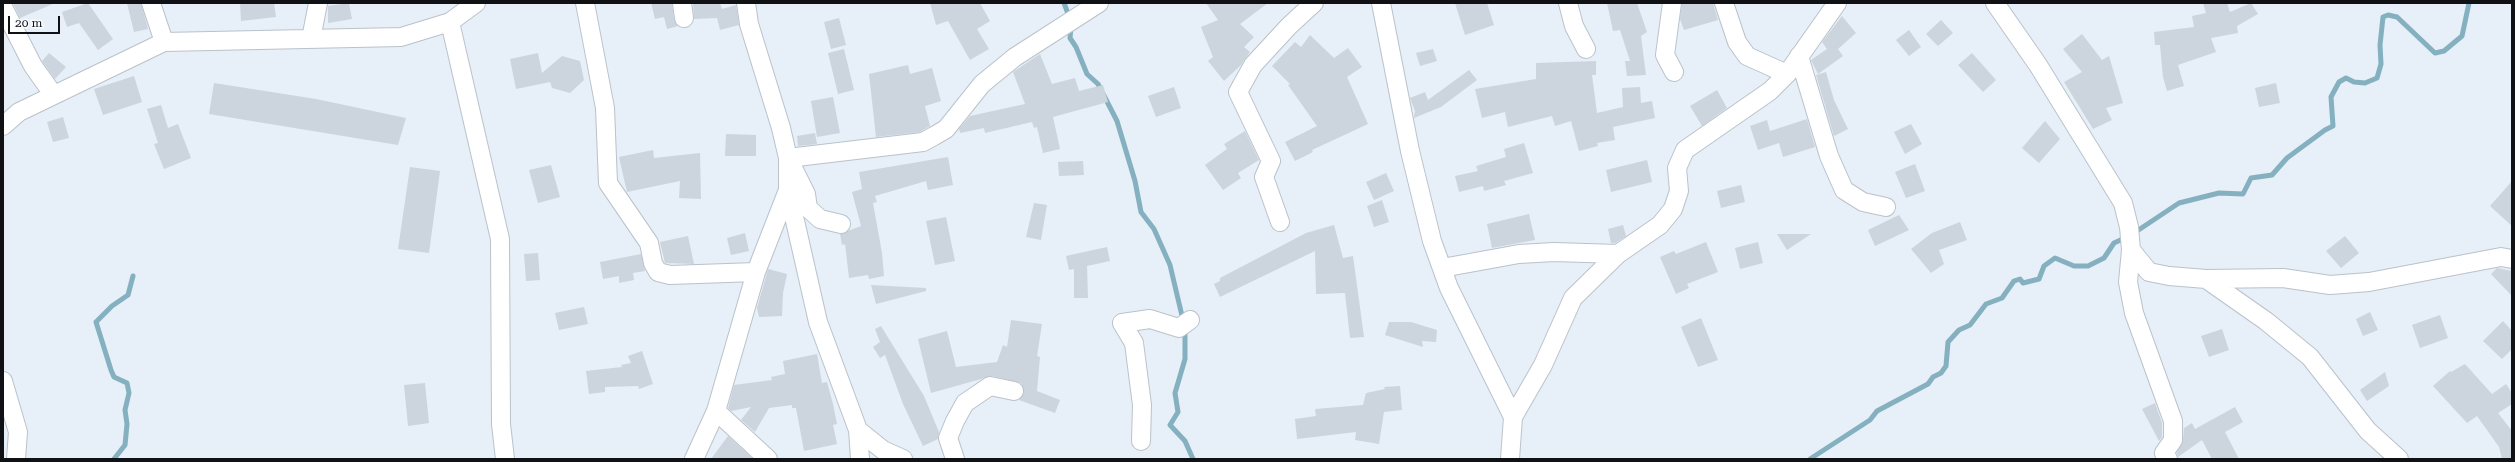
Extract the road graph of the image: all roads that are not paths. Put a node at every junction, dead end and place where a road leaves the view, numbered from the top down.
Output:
1 (151, 3) edge
2 (318, 3) edge
3 (476, 3) edge
4 (585, 3) edge
5 (746, 3) edge
6 (1099, 3) edge
7 (1314, 3) edge
8 (1381, 3) edge
9 (1568, 3) edge
10 (1672, 3) edge
11 (1724, 3) edge
12 (1837, 3) edge
13 (1995, 3) edge
14 (3, 7) edge
15 (450, 22) junction
16 (311, 39) junction
17 (164, 42) junction
18 (1586, 49) dead end
19 (1799, 56) junction
20 (1674, 72) dead end
21 (1784, 77) junction
22 (1808, 87) junction
23 (53, 94) junction
24 (3, 126) edge
25 (788, 158) junction
26 (788, 190) junction
27 (1886, 207) dead end
28 (1280, 222) dead end
29 (841, 224) dead end
30 (2131, 239) junction
31 (1618, 254) junction
32 (2512, 259) edge
33 (1442, 268) junction
34 (756, 272) junction
35 (2206, 279) junction
36 (1184, 324) dead end
37 (3, 381) edge
38 (1014, 391) dead end
39 (716, 411) junction
40 (1513, 417) junction
41 (858, 430) junction
42 (1141, 441) dead end
43 (16, 459) edge
44 (505, 459) edge
45 (694, 459) edge
46 (768, 459) edge
47 (860, 459) edge
48 (903, 459) edge
49 (955, 459) edge
50 (1510, 459) edge
51 (2168, 459) edge
52 (2399, 459) edge

1 - 17 street
2 - 16 street
3 - 15 street
4 - 34 street
5 - 25 street
6 - 25 street
7 - 28 street
8 - 33 street
9 - 18 street
10 - 20 street
11 - 21 street
12 - 19 street
13 - 30 street
14 - 23 street
15 - 16 street
15 - 44 street
16 - 17 street
17 - 23 street
19 - 21 street
19 - 22 street
21 - 22 street
21 - 31 street
22 - 27 street
23 - 24 street
25 - 26 street
25 - 29 street
26 - 34 street
26 - 41 street
30 - 35 street
30 - 51 street
31 - 33 street
31 - 40 street
32 - 35 street
33 - 40 street
34 - 39 street
35 - 52 street
36 - 42 street
37 - 43 street
38 - 49 street
39 - 45 street
39 - 46 street
40 - 50 street
41 - 47 street
41 - 48 street

